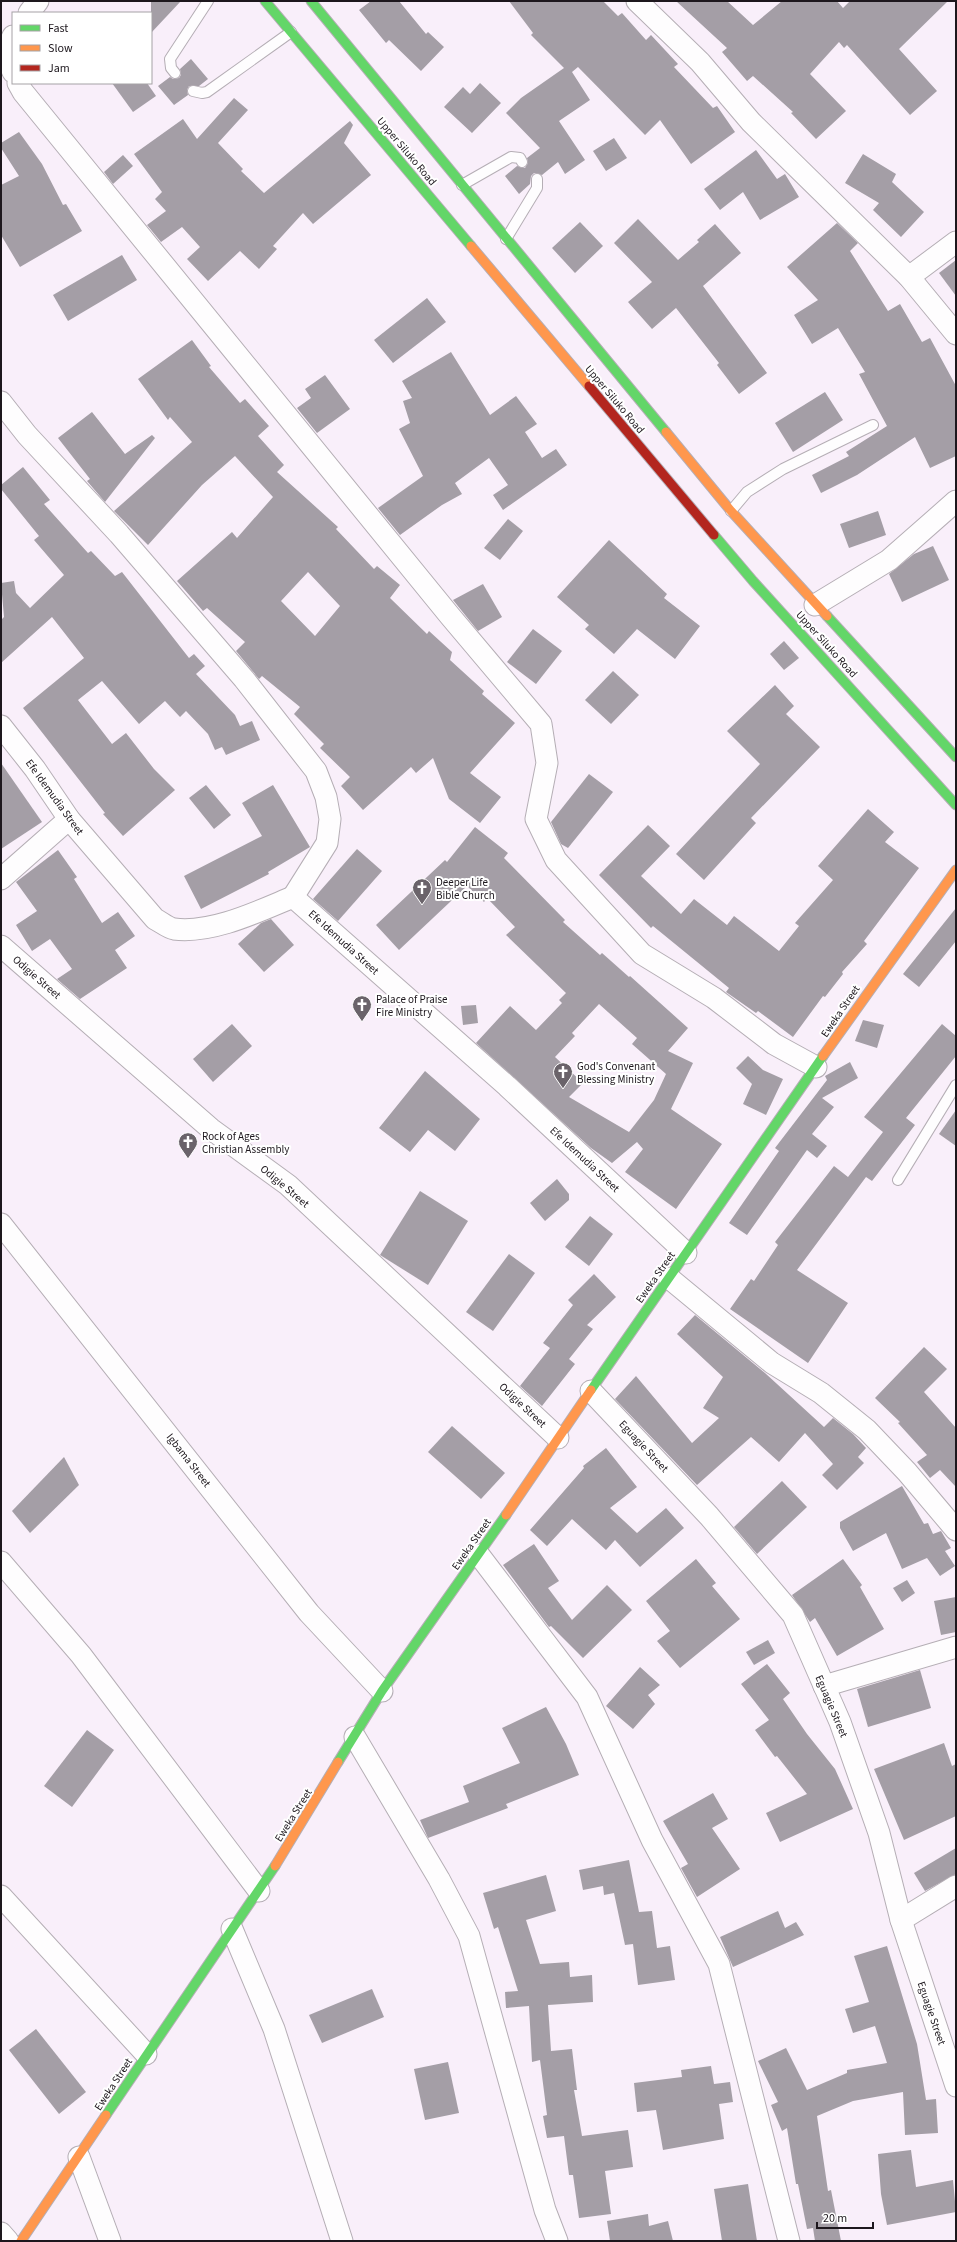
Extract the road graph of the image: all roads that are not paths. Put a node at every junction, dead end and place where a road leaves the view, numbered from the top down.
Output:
1 (38, 1) edge
2 (208, 1) edge
3 (265, 1) edge
4 (311, 1) edge
5 (638, 1) edge
6 (30, 12) edge
7 (292, 32) junction
8 (12, 38) edge
9 (12, 70) edge
10 (175, 73) dead end
11 (19, 84) edge
12 (193, 91) dead end
13 (522, 162) dead end
14 (537, 179) dead end
15 (462, 185) junction
16 (506, 239) junction
17 (956, 242) edge
18 (909, 277) junction
19 (956, 334) edge
20 (1, 402) edge
21 (873, 425) dead end
22 (956, 502) edge
23 (731, 511) junction
24 (815, 605) junction
25 (1, 726) edge
26 (956, 757) edge
27 (956, 805) edge
28 (68, 819) junction
29 (956, 870) edge
30 (1, 879) edge
31 (293, 897) junction
32 (1, 946) edge
33 (816, 1068) junction
34 (956, 1085) edge
35 (898, 1180) dead end
36 (1, 1224) edge
37 (686, 1253) junction
38 (669, 1278) junction
39 (591, 1391) junction
40 (558, 1438) junction
41 (956, 1530) edge
42 (479, 1555) junction
43 (1, 1562) edge
44 (956, 1647) edge
45 (824, 1686) junction
46 (382, 1691) junction
47 (355, 1737) junction
48 (956, 1886) edge
49 (259, 1891) junction
50 (1, 1896) edge
51 (901, 1920) junction
52 (232, 1929) junction
53 (146, 2054) junction
54 (952, 2057) edge
55 (956, 2086) edge
56 (80, 2157) junction
57 (1, 2233) edge
58 (8, 2241) edge
59 (21, 2241) edge
60 (110, 2241) edge
61 (342, 2241) edge
62 (557, 2241) edge
63 (789, 2241) edge

1 - 6 street
2 - 10 lane
3 - 7 main road, Upper Siluko Road
4 - 15 main road, Upper Siluko Road
5 - 18 street
7 - 12 lane
7 - 27 main road, Upper Siluko Road
8 - 9 street
11 - 33 street
13 - 15 lane
14 - 16 lane
15 - 16 main road, Upper Siluko Road
16 - 23 main road, Upper Siluko Road
17 - 18 street
18 - 19 street
20 - 31 street
21 - 23 lane
22 - 24 street
23 - 24 main road, Upper Siluko Road
24 - 26 main road, Upper Siluko Road
25 - 28 street, Efe Idemudia Street
28 - 30 street
28 - 31 street, Efe Idemudia Street
29 - 33 main road, Eweka Street
31 - 37 street, Efe Idemudia Street
32 - 40 street, Odigie Street
33 - 37 main road, Eweka Street
34 - 35 lane
36 - 46 street, Igbama Street
37 - 38 main road, Eweka Street
38 - 39 main road, Eweka Street
38 - 41 street
39 - 40 main road, Eweka Street
39 - 45 street, Eguagie Street
40 - 42 main road, Eweka Street
42 - 46 main road, Eweka Street
42 - 63 street
43 - 49 street
44 - 45 street
45 - 51 street, Eguagie Street
46 - 47 main road, Eweka Street
47 - 49 main road, Eweka Street
47 - 62 street
48 - 51 street
49 - 52 main road, Eweka Street
50 - 53 street
51 - 54 street, Eguagie Street
52 - 53 main road, Eweka Street
52 - 61 street
53 - 56 main road, Eweka Street
54 - 55 street, Eguagie Street
56 - 59 main road, Eweka Street
56 - 60 street
57 - 58 street

